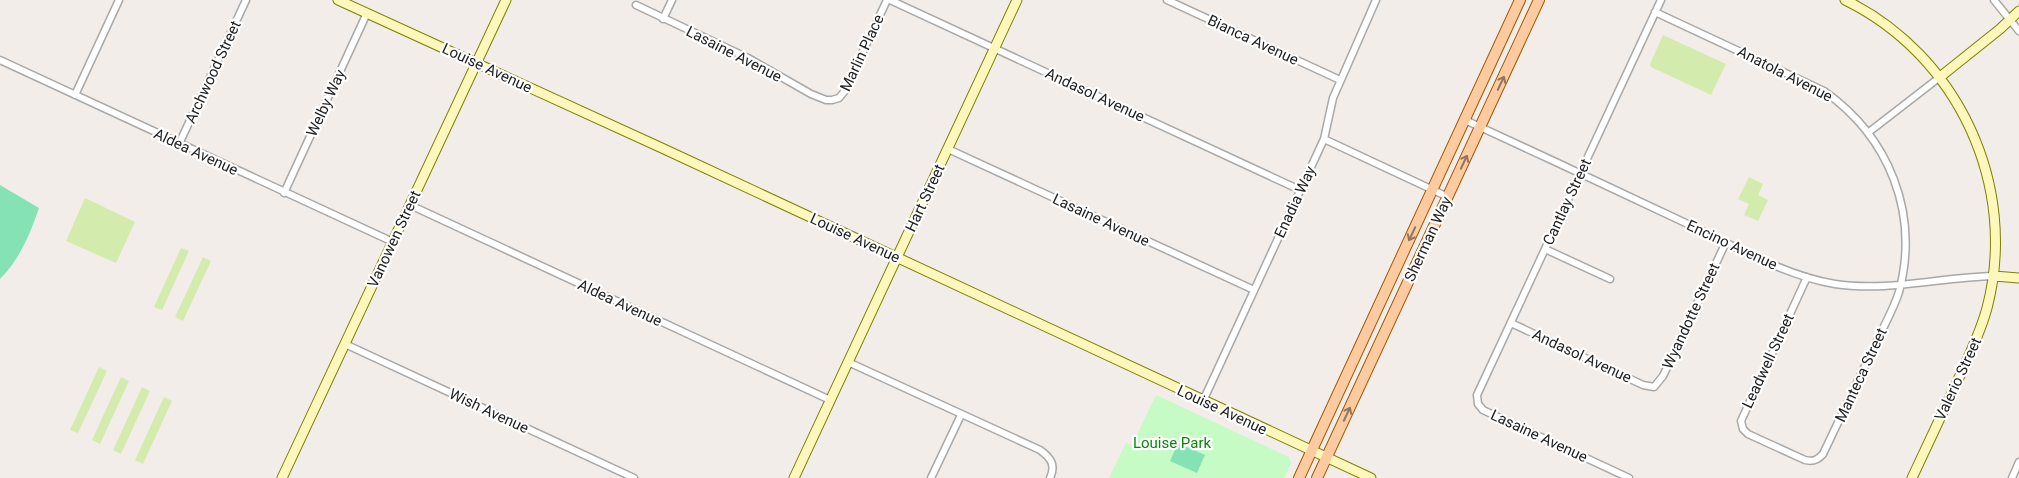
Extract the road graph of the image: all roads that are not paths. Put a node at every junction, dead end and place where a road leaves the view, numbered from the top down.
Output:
1 (119, 0) edge
2 (246, 0) edge
3 (338, 0) edge
4 (506, 0) edge
5 (672, 0) edge
6 (888, 0) edge
7 (1017, 0) edge
8 (1167, 0) edge
9 (1376, 0) edge
10 (1520, 0) edge
11 (1539, 0) edge
12 (1661, 0) edge
13 (1845, 0) edge
14 (1994, 0) edge
15 (636, 5) dead end
16 (2019, 11) edge
17 (1655, 12) junction
18 (367, 13) junction
19 (663, 19) junction
20 (2011, 19) junction
21 (2019, 31) edge
22 (995, 48) junction
23 (0, 60) edge
24 (477, 63) junction
25 (1940, 76) junction
26 (1340, 80) junction
27 (75, 95) junction
28 (832, 100) joint
29 (1465, 120) junction
30 (1480, 127) junction
31 (1869, 132) junction
32 (1324, 139) junction
33 (179, 144) junction
34 (948, 149) junction
35 (1580, 173) junction
36 (1300, 190) junction
37 (1432, 190) junction
38 (284, 193) junction
39 (1448, 197) junction
40 (410, 205) junction
41 (393, 242) junction
42 (1726, 242) junction
43 (1545, 249) junction
44 (897, 258) junction
45 (1994, 276) junction
46 (1807, 277) junction
47 (2019, 278) edge
48 (1610, 279) dead end
49 (1900, 284) junction
50 (1254, 290) junction
51 (1511, 323) junction
52 (345, 344) junction
53 (848, 362) junction
54 (1654, 387) joint
55 (830, 400) junction
56 (1203, 401) junction
57 (1478, 404) joint
58 (961, 415) junction
59 (1311, 451) junction
60 (1327, 458) junction
61 (1814, 461) joint
62 (2019, 462) edge
63 (282, 478) edge
64 (634, 478) edge
65 (794, 478) edge
66 (931, 478) edge
67 (1050, 478) edge
68 (1299, 478) edge
69 (1317, 478) edge
70 (1371, 478) edge
71 (1629, 478) edge
72 (1912, 478) edge
73 (2012, 478) edge

1 - 27 street
2 - 33 street, Archwood Street
3 - 18 main road, Louise Avenue
4 - 24 main road, Vanowen Street
5 - 19 street
6 - 22 street, Andasol Avenue
6 - 28 street, Marlin Place
7 - 22 main road, Hart Street
8 - 26 street, Bianca Avenue
9 - 26 street, Enadia Way
10 - 29 main road, Sherman Way
30 -> 11 main road, Sherman Way
12 - 17 street, Cantlay Street
13 - 25 main road, Valerio Street
14 - 20 street
15 - 19 street, Lasaine Avenue
16 - 20 main road
17 - 31 street, Anatola Avenue
17 - 35 street, Cantlay Street
18 - 24 main road, Louise Avenue
18 - 38 street, Welby Way
19 - 28 street, Lasaine Avenue
20 - 21 street
20 - 25 main road
22 - 34 main road, Hart Street
22 - 36 street, Andasol Avenue
23 - 27 street, Aldea Avenue
24 - 40 main road, Vanowen Street
24 - 44 main road, Louise Avenue
25 - 31 street
25 - 45 main road, Valerio Street
26 - 32 street, Enadia Way
27 - 33 street, Aldea Avenue
29 - 30 street, Encino Avenue
29 - 37 main road, Sherman Way
30 - 35 street, Encino Avenue
39 -> 30 main road, Sherman Way
31 - 49 street, Anatola Avenue
32 - 36 street, Enadia Way
32 - 37 street
33 - 38 street, Aldea Avenue
34 - 44 main road, Hart Street
34 - 50 street, Lasaine Avenue
35 - 42 street, Encino Avenue
35 - 43 street, Cantlay Street
36 - 50 street, Enadia Way
37 - 39 street
37 -> 59 main road, Sherman Way
38 - 41 street, Aldea Avenue
60 -> 39 main road, Sherman Way
40 - 41 main road, Vanowen Street
40 - 55 street, Aldea Avenue
41 - 52 main road, Vanowen Street
42 - 46 street, Encino Avenue
42 - 54 street, Wyandotte Street
43 - 48 street
43 - 51 street, Cantlay Street
44 - 53 main road, Hart Street
44 - 56 main road, Louise Avenue
45 - 47 main road, Encino Avenue
45 - 49 street, Encino Avenue
45 - 72 main road, Valerio Street
46 - 49 street, Encino Avenue
46 - 61 street, Leadwell Street
49 - 61 street, Manteca Street
50 - 56 street, Enadia Way
51 - 54 street, Andasol Avenue
51 - 57 street, Cantlay Street
52 - 63 main road, Vanowen Street
52 - 64 street, Wish Avenue
53 - 55 main road, Hart Street
53 - 58 street
55 - 65 main road, Hart Street
56 - 59 main road, Louise Avenue
57 - 71 street, Lasaine Avenue
58 - 66 street
58 - 67 street
59 - 60 main road, Louise Avenue
59 - 68 main road, Sherman Way
60 - 69 main road, Sherman Way
60 - 70 main road, Louise Avenue
62 - 73 street

